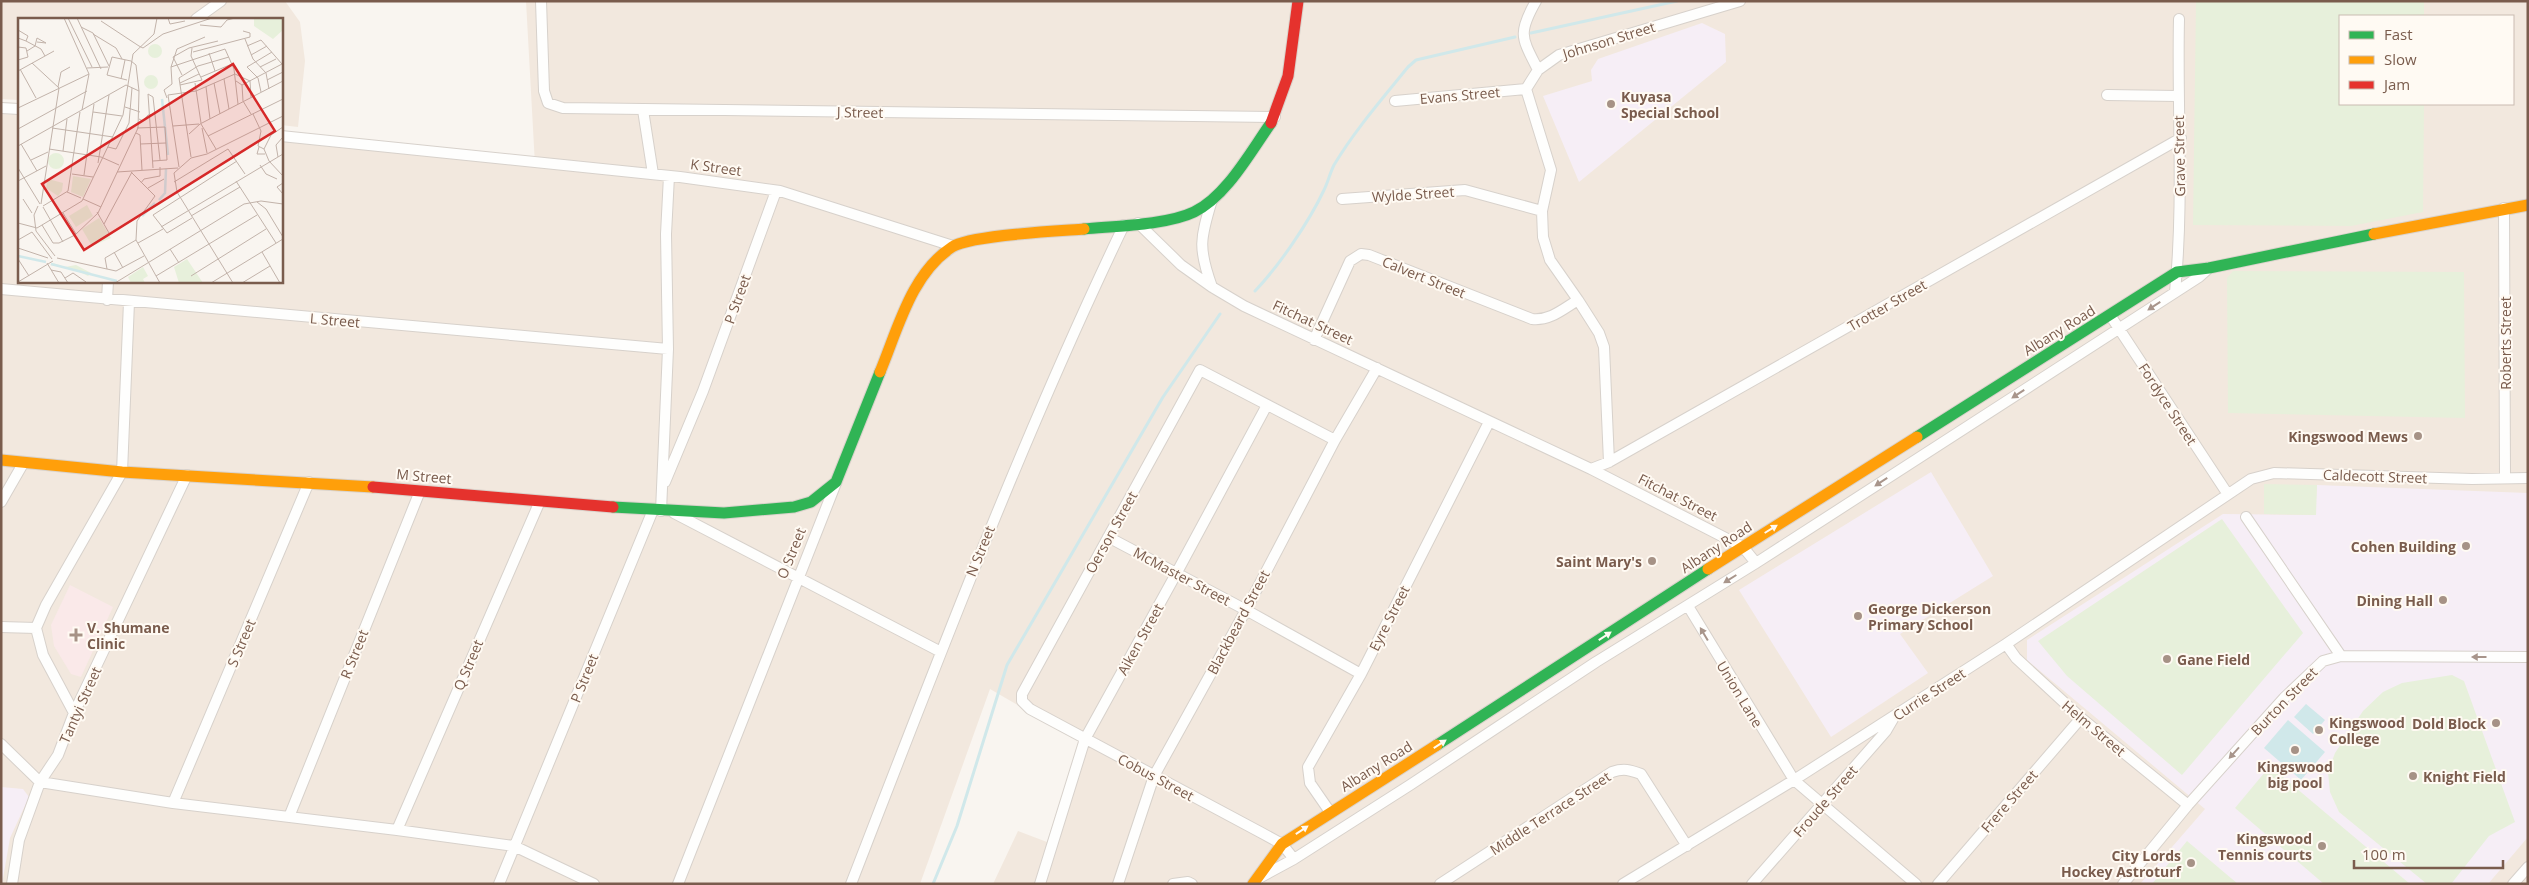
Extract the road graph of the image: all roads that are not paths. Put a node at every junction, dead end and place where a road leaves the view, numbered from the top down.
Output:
1 (220, 1) edge
2 (541, 1) edge
3 (1298, 1) edge
4 (1536, 1) edge
5 (1740, 1) edge
6 (197, 18) edge
7 (2179, 19) dead end
8 (1538, 70) junction
9 (1526, 89) junction
10 (2107, 95) dead end
11 (2177, 96) junction
12 (1395, 101) dead end
13 (1, 108) edge
14 (18, 110) edge
15 (643, 110) junction
16 (1275, 117) junction
17 (282, 136) edge
18 (2181, 138) junction
19 (653, 174) junction
20 (669, 176) junction
21 (776, 190) junction
22 (1342, 199) dead end
23 (1212, 200) junction
24 (2528, 205) edge
25 (2504, 208) junction
26 (1542, 211) junction
27 (1138, 223) junction
28 (1124, 225) junction
29 (953, 246) junction
30 (2209, 268) junction
31 (2177, 272) junction
32 (108, 282) edge
33 (1212, 287) junction
34 (1, 289) edge
35 (2175, 292) junction
36 (107, 300) junction
37 (1578, 300) junction
38 (129, 302) junction
39 (2110, 315) junction
40 (2119, 328) junction
41 (1314, 340) junction
42 (668, 349) junction
43 (1377, 368) junction
44 (1267, 405) junction
45 (1489, 422) junction
46 (1933, 428) junction
47 (1335, 440) junction
48 (1944, 442) junction
49 (1, 460) edge
50 (24, 462) junction
51 (1609, 462) junction
52 (1591, 469) junction
53 (122, 472) junction
54 (186, 475) junction
55 (2505, 478) junction
56 (2528, 478) edge
57 (310, 482) junction
58 (836, 482) junction
59 (1841, 486) junction
60 (662, 490) junction
61 (420, 491) junction
62 (2227, 493) junction
63 (1852, 500) junction
64 (540, 501) junction
65 (1, 502) edge
66 (662, 511) junction
67 (2246, 518) dead end
68 (1108, 537) junction
69 (1743, 547) junction
70 (1756, 563) junction
71 (1176, 574) junction
72 (797, 578) junction
73 (1688, 606) junction
74 (1246, 610) junction
75 (1, 627) edge
76 (36, 628) junction
77 (2006, 644) junction
78 (1587, 648) junction
79 (940, 652) junction
80 (2341, 656) junction
81 (2528, 657) edge
82 (1596, 662) junction
83 (1361, 674) junction
84 (1022, 694) joint
85 (74, 713) junction
86 (1894, 716) junction
87 (2081, 718) junction
88 (1084, 739) junction
89 (1, 744) edge
90 (1400, 769) junction
91 (1154, 776) junction
92 (1794, 780) junction
93 (40, 782) junction
94 (1410, 785) junction
95 (173, 803) junction
96 (2188, 805) junction
97 (1822, 806) junction
98 (1330, 812) junction
99 (289, 817) junction
100 (397, 830) junction
101 (1282, 844) junction
102 (514, 846) junction
103 (1687, 846) junction
104 (1294, 859) junction
105 (2528, 866) edge
106 (1255, 881) edge
107 (1044, 882) edge
108 (12, 884) edge
109 (499, 884) edge
110 (594, 884) edge
111 (678, 884) edge
112 (851, 884) edge
113 (1118, 884) edge
114 (1173, 884) edge
115 (1192, 884) edge
116 (1440, 884) edge
117 (1623, 884) edge
118 (1752, 884) edge
119 (1916, 884) edge
120 (1938, 884) edge
121 (2123, 884) edge
122 (2513, 884) edge

1 - 6 street
2 - 15 street, J Street
3 - 16 street
4 - 8 street
5 - 8 street, Johnson Street
7 - 11 street, Grave Street
8 - 9 street, Johnson Street
9 - 12 street, Evans Street
9 - 26 street
10 - 11 street
11 - 18 street, Grave Street
13 - 14 street
15 - 16 street, J Street
15 - 19 street
16 - 23 street
17 - 19 street, K Street
18 - 31 street, Grave Street
18 - 51 street, Trotter Street
19 - 20 street, K Street
20 - 21 street, K Street
20 - 42 street, P Street
21 - 29 street, K Street
21 - 60 street, P Street
22 - 26 street, Wylde Street
23 - 27 street
23 - 33 street
24 - 25 street, Albany Road
25 - 30 street, Albany Road
25 - 55 street, Roberts Street
26 - 37 street
27 - 28 street
27 - 33 street, Fitchat Street
28 - 29 street
28 - 79 street, N Street
29 - 58 street, O Street
30 - 31 street, Albany Road
30 - 35 street, Albany Road
31 - 35 street, Grave Street
31 - 39 street, Albany Road
32 - 36 street
33 - 41 street, Fitchat Street
34 - 36 street, L Street
35 -> 40 street, Albany Road
36 - 38 street, L Street
37 - 41 street, Calvert Street
37 - 51 street
38 - 42 street, L Street
38 - 53 street
39 - 40 street, Fordyce Street
39 - 46 street, Albany Road
40 -> 48 street, Albany Road
40 - 62 street, Fordyce Street
41 - 43 street, Fitchat Street
42 - 60 street, P Street
43 - 45 street, Fitchat Street
43 - 47 street, Blackbeard Street
44 - 47 street
44 - 68 street, Oerson Street
44 - 71 street, Aiken Street
45 - 52 street, Fitchat Street
45 - 83 street, Eyre Street
46 - 48 street
46 - 59 street, Albany Road
47 - 74 street, Blackbeard Street
48 -> 63 street, Albany Road
49 - 50 street, M Street
50 - 53 street, M Street
50 - 65 street
51 - 52 street, Trotter Street
52 - 69 street, Fitchat Street
53 - 54 street, M Street
53 - 76 street
54 - 57 street, M Street
54 - 85 street, Tantyi Street
55 - 56 street, Caldecott Street
55 - 62 street, Caldecott Street
57 - 61 street, M Street
57 - 95 street, S Street
58 - 66 street, M Street
58 - 72 street, O Street
59 - 63 street
69 -> 59 street, Albany Road
60 - 66 street, P Street
61 - 64 street, M Street
61 - 99 street, R Street
62 - 77 street, Currie Street
63 - 70 street, Albany Road
64 - 66 street, M Street
64 - 100 street, Q Street
66 - 72 street
66 - 102 street, P Street
67 - 80 street
68 - 71 street, McMaster Street
68 - 84 street, Oerson Street
69 - 70 street, Fitchat Street
78 -> 69 street, Albany Road
70 -> 73 street, Albany Road
71 - 74 street, McMaster Street
71 - 88 street, Aiken Street
72 - 79 street
72 - 111 street, O Street
73 - 82 street, Albany Road
92 -> 73 street, Union Lane
74 - 83 street, McMaster Street
74 - 91 street, Blackbeard Street
75 - 76 street
76 - 85 street
77 - 86 street, Currie Street
77 - 87 street, Helm Street
78 - 82 street
90 -> 78 street, Albany Road
79 - 112 street, N Street
81 -> 80 street, Burton Street
80 -> 96 street, Burton Street
82 - 94 street, Albany Road
83 - 98 street, Eyre Street
84 - 88 street, Cobus Street
85 - 93 street, Tantyi Street
86 - 92 street, Currie Street
86 - 97 street, Froude Street
87 - 96 street, Helm Street
87 - 120 street, Frere Street
88 - 91 street, Cobus Street
88 - 107 street, Aiken Street
89 - 93 street
90 - 94 street
90 - 98 street, Albany Road
91 - 101 street, Cobus Street
91 - 113 street, Blackbeard Street
92 - 97 street, Union Lane
92 - 103 street, Currie Street
93 - 95 street
93 - 108 street, Tantyi Street
94 - 104 street, Albany Road
95 - 99 street
96 - 121 street, Burton Street
97 - 118 street, Froude Street
97 - 119 street, Union Lane
101 -> 98 street, Albany Road
99 - 100 street
100 - 102 street
101 - 104 street, Cobus Street
101 - 106 street, Albany Road
102 - 109 street, P Street
102 - 110 street
103 - 116 street, Middle Terrace Street
103 - 117 street, Currie Street
104 - 106 street, Albany Road
105 - 122 street
114 - 115 street

